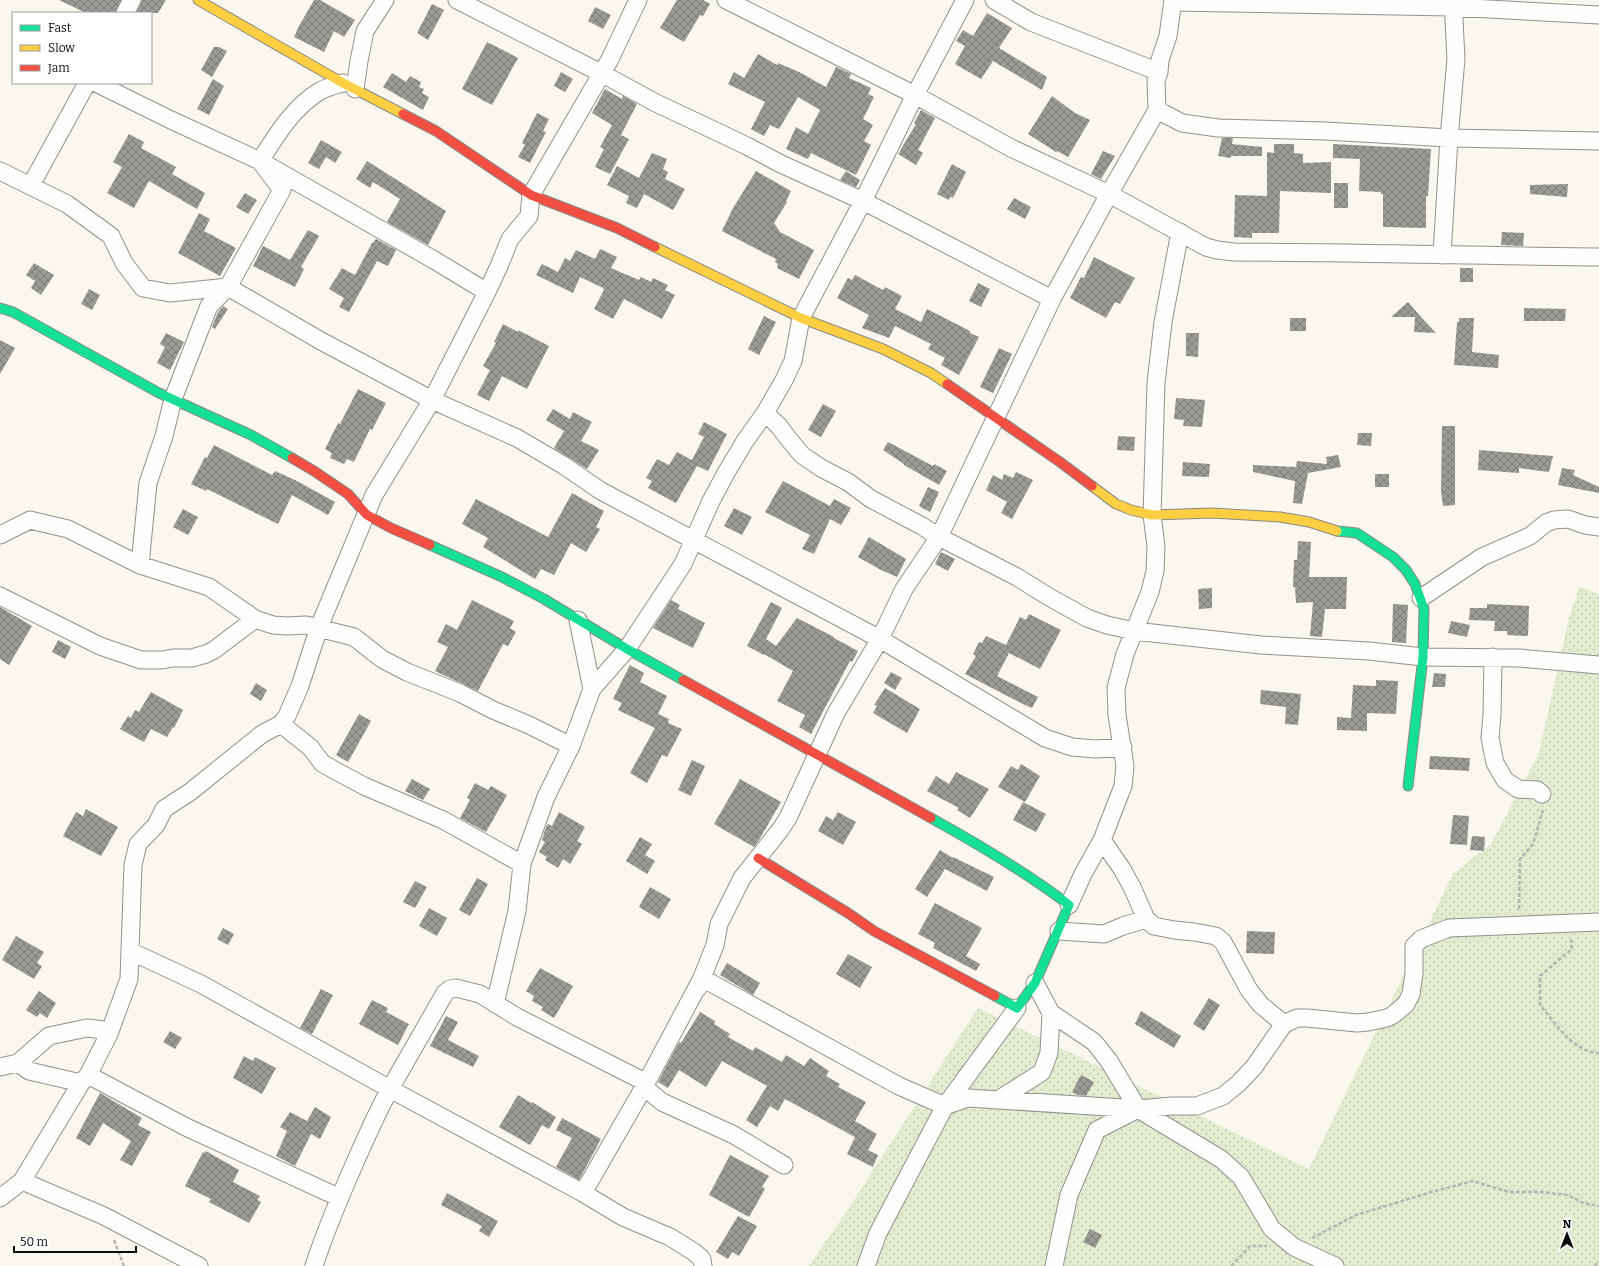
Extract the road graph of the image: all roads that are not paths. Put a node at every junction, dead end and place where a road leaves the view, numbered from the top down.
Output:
1 (132, 0) edge
2 (198, 0) edge
3 (457, 0) edge
4 (638, 0) edge
5 (726, 0) edge
6 (965, 0) edge
7 (994, 0) edge
8 (1173, 1) edge
9 (378, 4) edge
10 (1452, 4) edge
11 (126, 12) edge
12 (1599, 15) edge
13 (1159, 72) junction
14 (601, 73) junction
15 (86, 84) edge
16 (98, 84) edge
17 (349, 86) junction
18 (915, 95) junction
19 (1158, 110) junction
20 (1449, 138) junction
21 (1599, 141) edge
22 (260, 161) junction
23 (0, 171) edge
24 (31, 185) junction
25 (1109, 194) junction
26 (531, 196) junction
27 (863, 201) junction
28 (1180, 232) junction
29 (1442, 255) junction
30 (1599, 257) edge
31 (228, 287) junction
32 (487, 292) junction
33 (1052, 299) junction
34 (0, 308) edge
35 (801, 318) junction
36 (174, 399) junction
37 (432, 400) junction
38 (765, 413) junction
39 (996, 419) junction
40 (367, 515) junction
41 (1152, 515) junction
42 (1599, 527) edge
43 (0, 535) edge
44 (939, 537) junction
45 (693, 540) junction
46 (140, 565) junction
47 (0, 596) edge
48 (1421, 598) junction
49 (255, 619) junction
50 (578, 620) junction
51 (319, 627) junction
52 (1134, 631) junction
53 (880, 638) junction
54 (627, 649) junction
55 (1493, 657) junction
56 (1424, 658) junction
57 (1599, 665) edge
58 (592, 689) junction
59 (280, 724) junction
60 (571, 746) junction
61 (1123, 747) junction
62 (816, 755) junction
63 (1408, 786) dead end
64 (1542, 794) road end
65 (1102, 840) junction
66 (758, 858) junction
67 (522, 864) junction
68 (1070, 905) junction
69 (1146, 919) junction
70 (1599, 922) edge
71 (1059, 931) junction
72 (130, 951) junction
73 (702, 978) junction
74 (1035, 983) junction
75 (495, 1004) junction
76 (1017, 1008) junction
77 (1051, 1013) junction
78 (1284, 1024) junction
79 (109, 1034) junction
80 (18, 1063) junction
81 (0, 1067) edge
82 (84, 1079) junction
83 (644, 1085) junction
84 (390, 1089) junction
85 (998, 1100) junction
86 (945, 1106) junction
87 (1138, 1109) junction
88 (784, 1165) dead end
89 (22, 1181) junction
90 (583, 1193) junction
91 (0, 1198) edge
92 (340, 1198) junction
93 (199, 1266) edge
94 (314, 1266) edge
95 (703, 1266) edge
96 (866, 1266) edge
97 (1054, 1266) edge
98 (1335, 1266) edge

1 - 11 street
2 - 17 street
3 - 14 street
4 - 14 street
5 - 18 street
6 - 18 street
7 - 13 street
8 - 10 street
8 - 13 street
9 - 17 street
10 - 12 street
10 - 20 street
13 - 19 street
14 - 26 street
14 - 27 street
15 - 24 street
16 - 22 street
17 - 22 street
17 - 26 street
18 - 25 street
18 - 27 street
19 - 20 street
19 - 25 street
20 - 21 street
20 - 29 street
22 - 31 street
22 - 32 street
23 - 24 street
24 - 31 street
25 - 28 street
25 - 33 street
26 - 32 street
26 - 35 street
27 - 33 street
27 - 35 street
28 - 29 street
28 - 41 street
29 - 30 street
31 - 36 street
31 - 37 street
32 - 37 street
33 - 39 street
34 - 36 street
35 - 38 street
35 - 39 street
36 - 40 street
36 - 46 street
37 - 40 street
37 - 45 street
38 - 44 street
38 - 45 street
39 - 41 street
39 - 44 street
40 - 50 street
40 - 51 street
41 - 48 street
41 - 52 street
42 - 48 street
43 - 46 street
44 - 52 street
44 - 53 street
45 - 53 street
45 - 54 street
46 - 49 street
47 - 49 street
48 - 56 street
49 - 51 street
50 - 54 street
50 - 58 street
51 - 59 street
51 - 60 street
52 - 56 street
52 - 61 street
53 - 61 street
53 - 62 street
54 - 58 street
54 - 62 street
55 - 56 street
55 - 57 street
55 - 64 street
56 - 63 street
58 - 60 street
59 - 67 street
59 - 72 street
60 - 67 street
61 - 65 street
62 - 66 street
62 - 68 street
65 - 68 street
65 - 69 street
66 - 73 street
66 - 76 street
67 - 75 street
68 - 71 street
69 - 71 street
69 - 78 street
70 - 78 street
71 - 74 street
72 - 79 street
72 - 84 street
73 - 83 street
73 - 86 street
74 - 76 street
74 - 77 street
75 - 83 street
75 - 84 street
76 - 86 street
77 - 85 street
77 - 87 street
78 - 87 street
79 - 80 street
79 - 82 street
80 - 81 street
80 - 82 street
82 - 89 street
82 - 92 street
83 - 88 street
83 - 90 street
84 - 90 street
84 - 92 street
85 - 86 street
85 - 87 street
86 - 96 street
87 - 97 street
87 - 98 street
89 - 91 street
89 - 93 street
90 - 95 street
92 - 94 street

